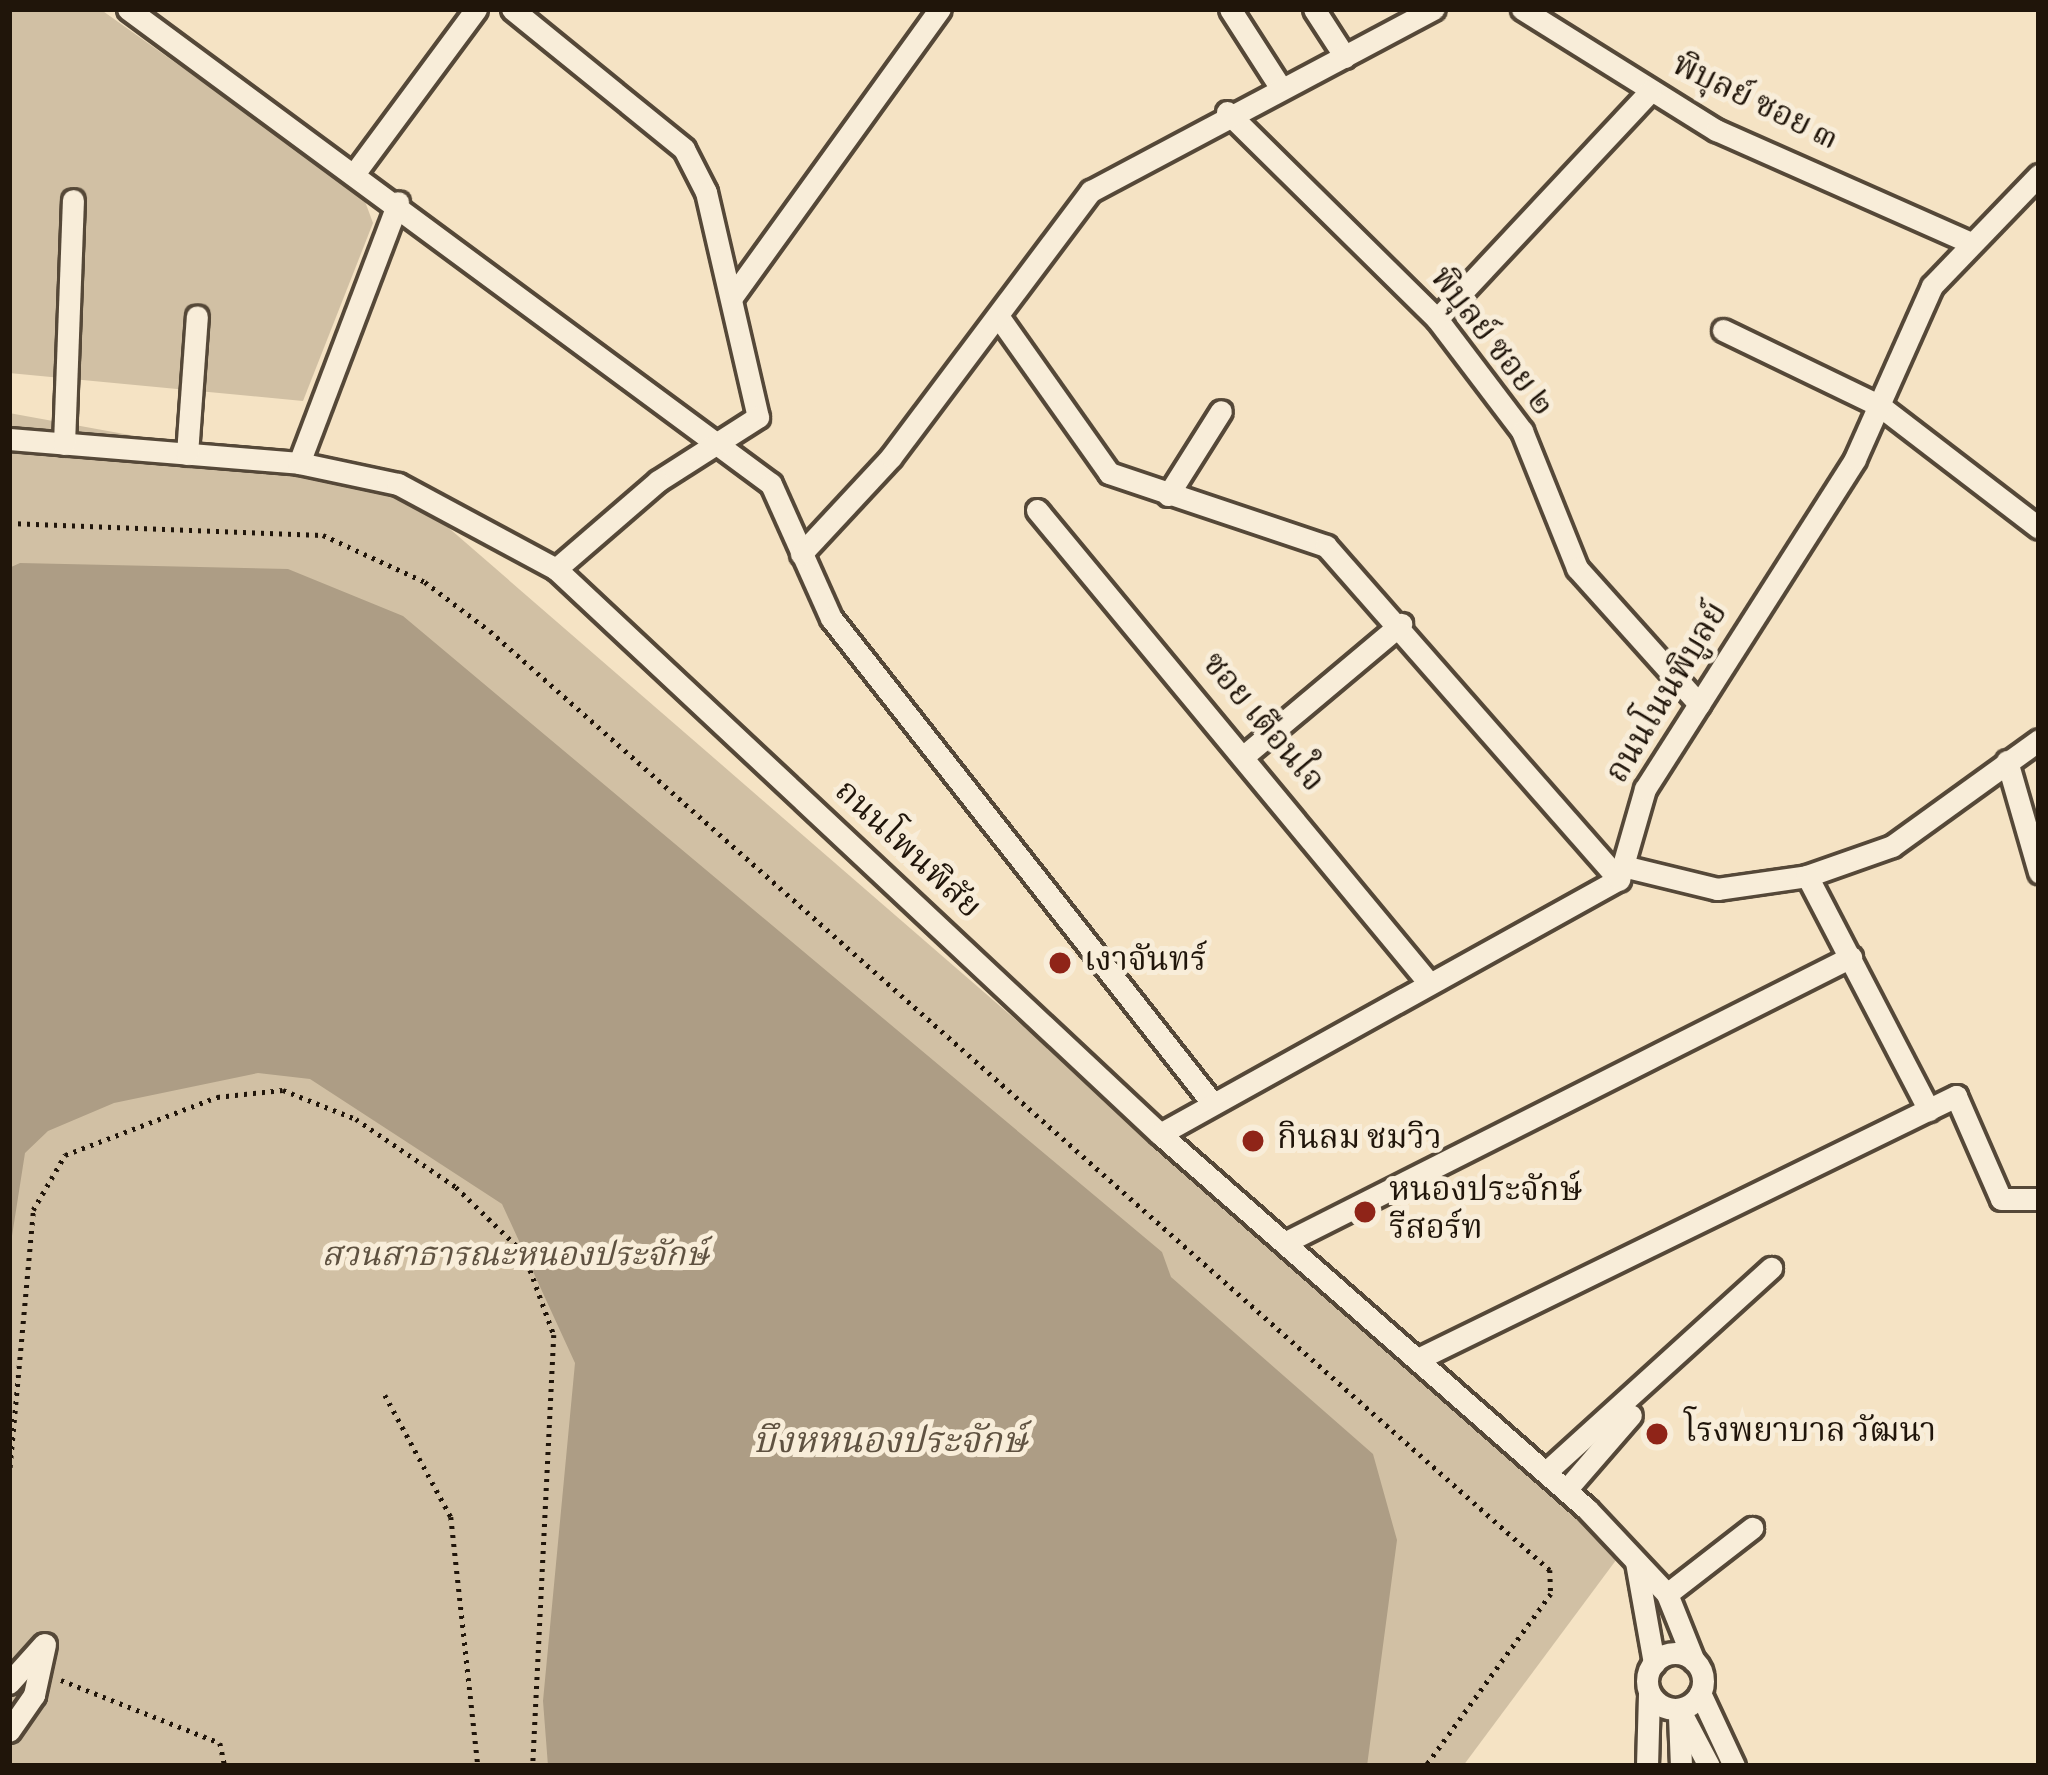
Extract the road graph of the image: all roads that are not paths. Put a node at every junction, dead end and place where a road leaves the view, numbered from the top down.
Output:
1 (476, 9) edge
2 (940, 9) edge
3 (1230, 9) edge
4 (1315, 9) edge
5 (1434, 9) edge
6 (1522, 9) edge
7 (518, 11) edge
8 (139, 13) edge
9 (1346, 57) junction
10 (1280, 87) junction
11 (1649, 91) junction
12 (1227, 112) junction
13 (357, 170) junction
14 (2039, 175) edge
15 (73, 200) dead end
16 (398, 202) junction
17 (1967, 241) junction
18 (732, 297) junction
19 (196, 316) dead end
20 (998, 316) junction
21 (1436, 319) junction
22 (1723, 330) dead end
23 (1880, 406) junction
24 (1221, 411) dead end
25 (9, 440) edge
26 (725, 441) junction
27 (64, 444) junction
28 (187, 454) junction
29 (299, 464) junction
30 (1168, 495) junction
31 (1037, 510) dead end
32 (2039, 528) edge
33 (801, 554) junction
34 (556, 569) junction
35 (1401, 624) junction
36 (1700, 704) junction
37 (2039, 740) edge
38 (1246, 754) junction
39 (2008, 760) junction
40 (2036, 856) edge
41 (1623, 873) junction
42 (1808, 876) junction
43 (1851, 957) junction
44 (1429, 983) junction
45 (1213, 1104) junction
46 (1929, 1110) junction
47 (1160, 1134) junction
48 (2039, 1199) edge
49 (1286, 1242) junction
50 (1771, 1268) dead end
51 (1418, 1359) junction
52 (1631, 1415) dead end
53 (1546, 1472) junction
54 (1566, 1490) junction
55 (1752, 1528) dead end
56 (1636, 1562) junction
57 (1667, 1594) junction
58 (1694, 1661) junction
59 (1654, 1663) junction
60 (9, 1683) edge
61 (1700, 1693) junction
62 (1649, 1694) junction
63 (1679, 1709) junction
64 (9, 1731) edge
65 (1646, 1766) edge
66 (1681, 1766) edge
67 (1709, 1766) edge
68 (1733, 1766) edge

1 - 13 street
2 - 18 street
3 - 10 street
4 - 9 street
5 - 9 street
6 - 11 street, พิบุลย์ ซอย ๓
7 - 18 street
8 - 13 street
9 - 10 street
10 - 12 street
11 - 17 street, พิบุลย์ ซอย ๓
11 - 21 street
12 - 20 street
12 - 21 street, พิบุลย์ ซอย ๒
13 - 16 street
14 - 17 street, ถนนโนนพิบูลย์
15 - 27 street
16 - 26 street
16 - 29 street
17 - 23 street, ถนนโนนพิบูลย์
18 - 26 street
19 - 28 street
20 - 30 street
20 - 33 street
21 - 36 street, พิบุลย์ ซอย ๒
22 - 23 street
23 - 32 street
23 - 36 street, ถนนโนนพิบูลย์
24 - 30 street
25 - 27 street, ถนนโพนพิสัย
26 - 33 street
26 - 34 street
27 - 28 street, ถนนโพนพิสัย
28 - 29 street, ถนนโพนพิสัย
29 - 34 street, ถนนโพนพิสัย
30 - 35 street
31 - 38 street, ซอย เตือนใจ
33 - 45 street
34 - 47 street, ถนนโพนพิสัย
35 - 38 street
35 - 41 street
36 - 41 street, ถนนโนนพิบูลย์
37 - 39 street
38 - 44 street, ซอย เตือนใจ
39 - 40 street
39 - 42 street
41 - 42 street
41 - 44 street
42 - 43 street
43 - 46 street
43 - 49 street
44 - 45 street
45 - 47 street
46 - 48 street
46 - 51 street
47 - 49 street, ถนนโพนพิสัย
49 - 51 street, ถนนโพนพิสัย
50 - 53 street
51 - 53 street, ถนนโพนพิสัย
52 - 54 street
53 - 54 street, ถนนโพนพิสัย
54 - 56 street, ถนนโพนพิสัย
55 - 57 street
56 - 57 street, ถนนโพนพิสัย
56 - 59 street
57 - 58 street, ถนนโพนพิสัย
58 - 59 street
58 - 61 street
59 - 62 street
60 - 64 street
61 - 63 street
61 - 68 street
62 - 63 street
62 - 65 street
63 - 66 street
63 - 67 street

